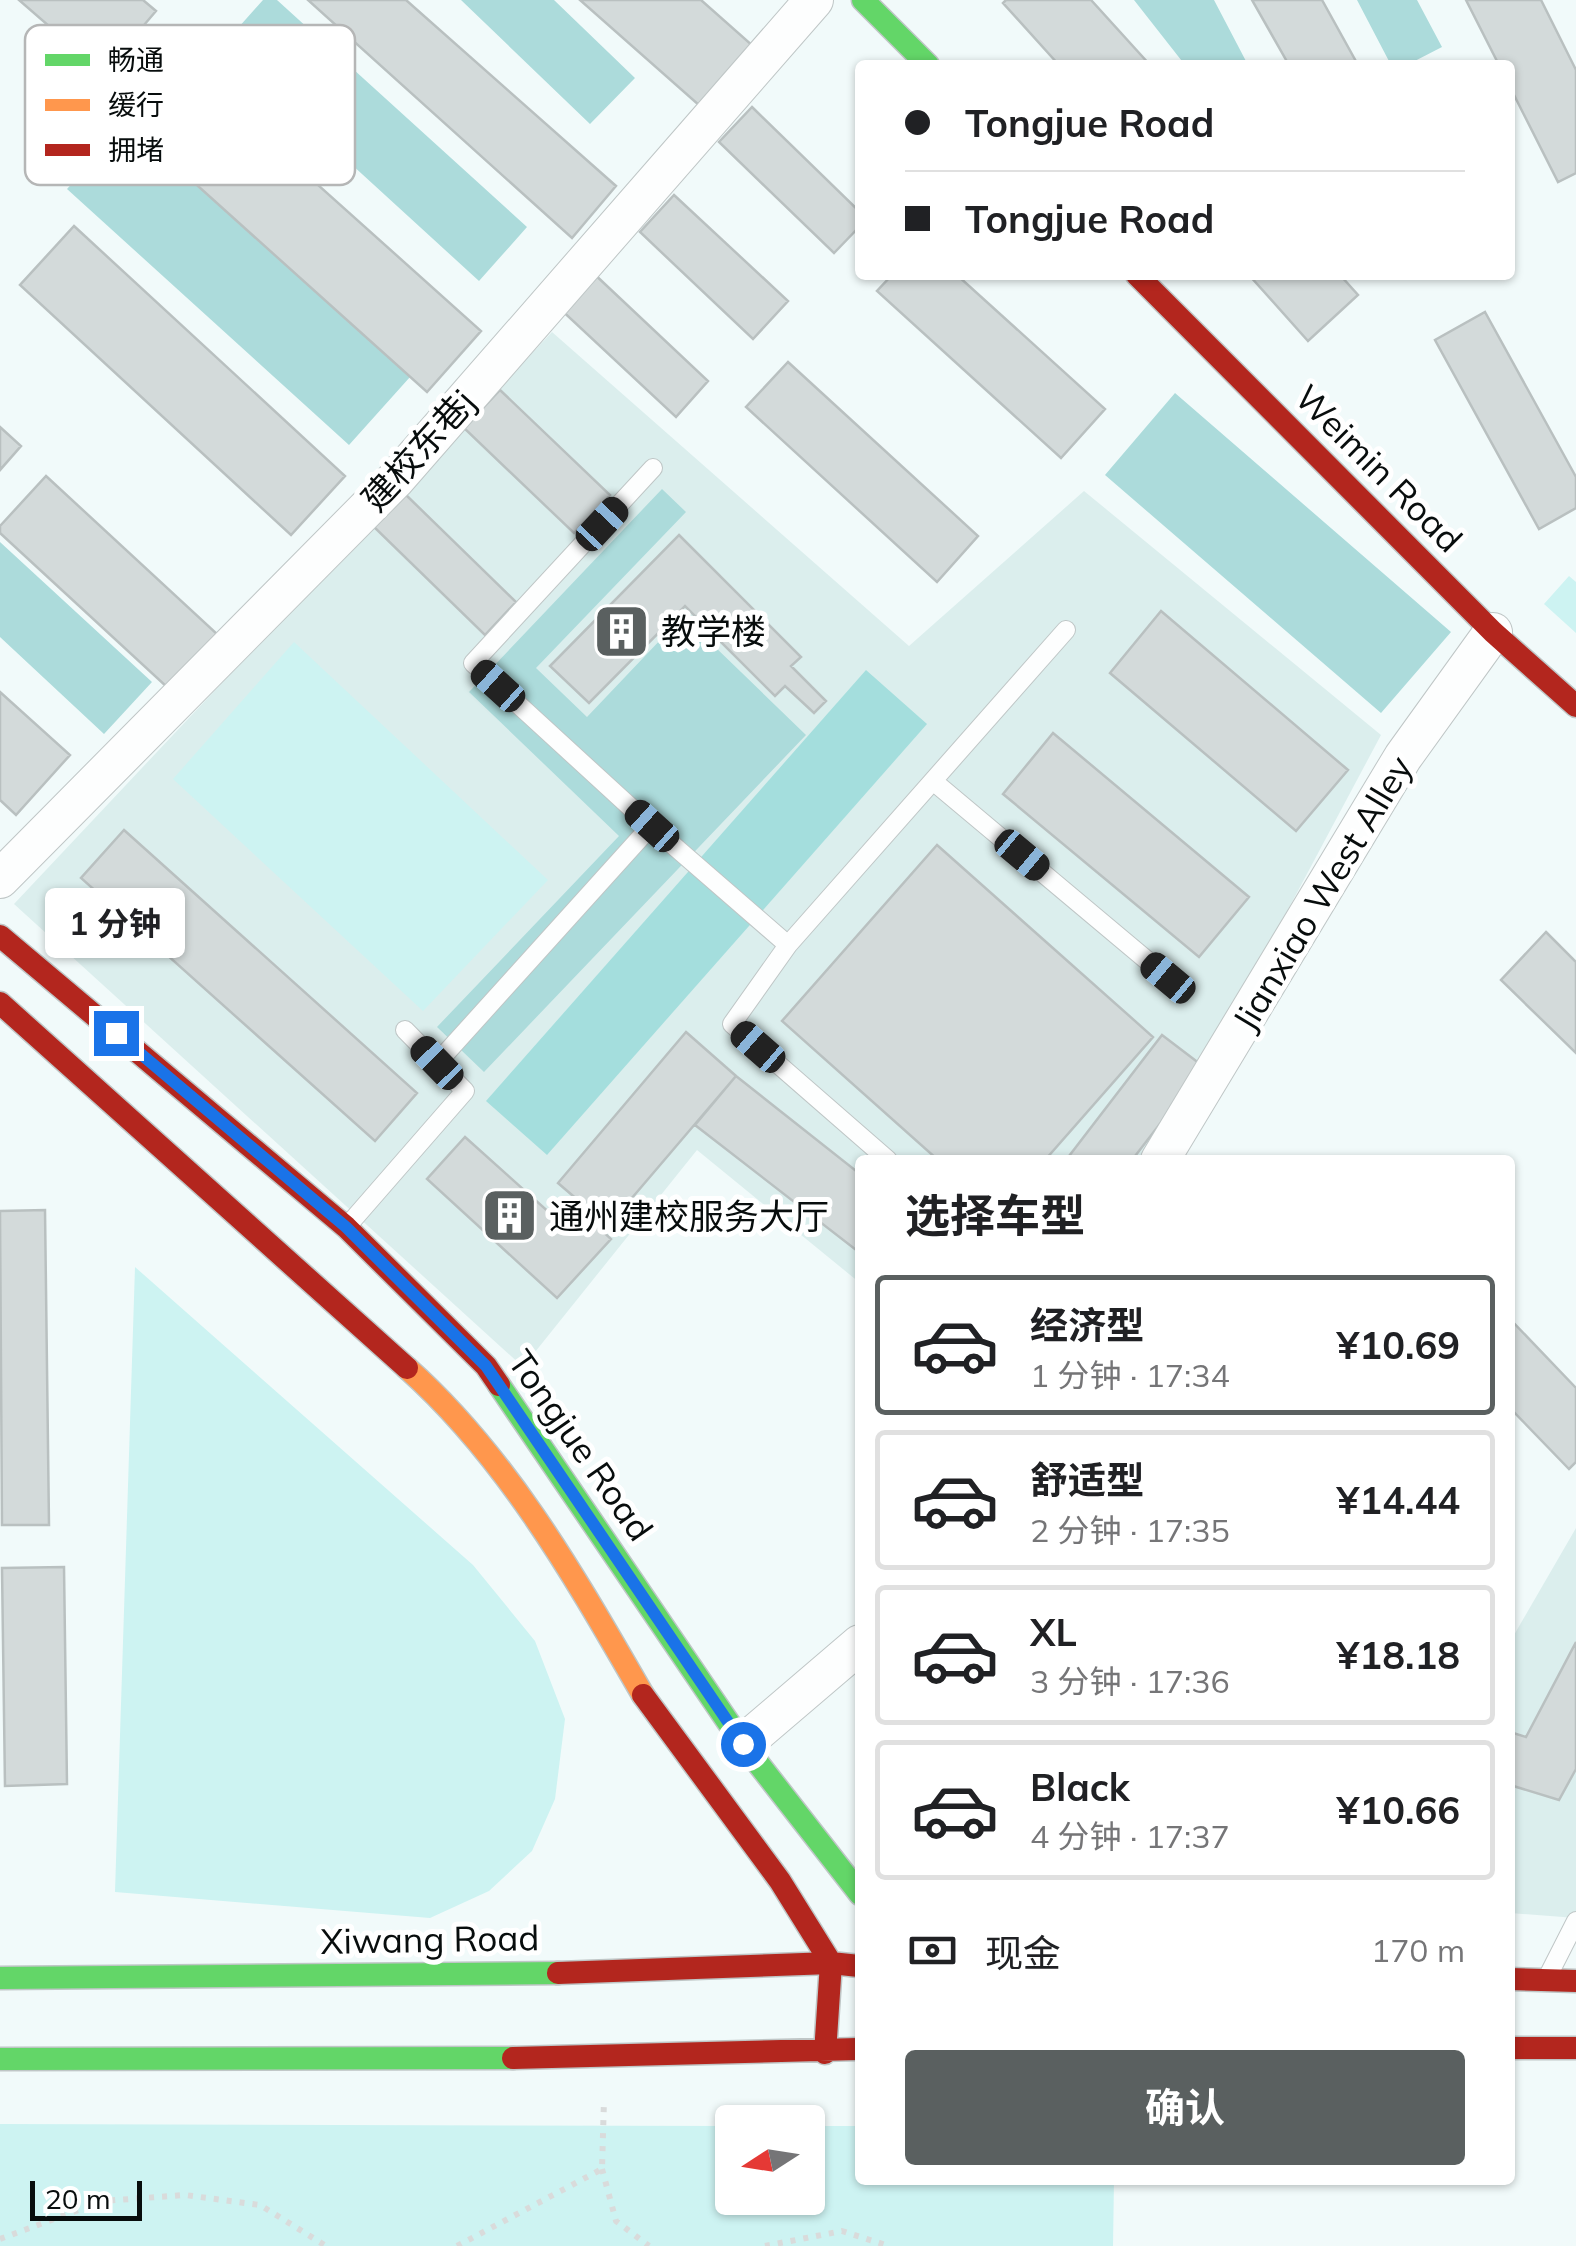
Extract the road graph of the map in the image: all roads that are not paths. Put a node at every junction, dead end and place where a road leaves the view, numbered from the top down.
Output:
1 (814, 0) edge
2 (863, 0) edge
3 (923, 60) edge
4 (1142, 280) edge
5 (654, 468) dead end
6 (1066, 630) dead end
7 (1493, 632) junction
8 (1576, 706) edge
9 (934, 782) junction
10 (652, 826) junction
11 (0, 879) edge
12 (0, 936) edge
13 (788, 945) junction
14 (1168, 978) dead end
15 (0, 1003) edge
16 (405, 1030) dead end
17 (437, 1063) junction
18 (882, 1155) edge
19 (1163, 1155) edge
20 (346, 1227) junction
21 (855, 1648) edge
22 (743, 1744) junction
23 (855, 1888) edge
24 (1576, 1921) edge
25 (831, 1962) junction
26 (855, 1965) edge
27 (0, 1978) edge
28 (1515, 1979) edge
29 (1546, 1980) junction
30 (1576, 1981) edge
31 (1515, 2048) edge
32 (1576, 2048) edge
33 (855, 2049) edge
34 (825, 2053) junction
35 (0, 2059) edge

1 - 11 street, 建校东巷j
2 - 3 main road
4 - 7 main road, Weimin Road
5 - 10 lane
6 - 9 lane
7 - 8 main road, Weimin Road
7 - 19 street, Jianxiao West Alley
9 - 13 lane
9 - 14 lane
10 - 13 lane
10 - 17 lane
12 - 20 main road, Tongjue Road
13 - 18 lane
15 - 25 main road
16 - 17 lane
17 - 20 lane
20 - 22 main road, Tongjue Road
21 - 22 street
22 - 23 main road, Tongjue Road
24 - 29 lane
25 - 26 main road, Xiwang Road
25 - 27 main road, Xiwang Road
25 - 34 main road
28 - 29 main road
29 - 30 main road
31 - 32 main road
33 - 34 main road
34 - 35 main road

